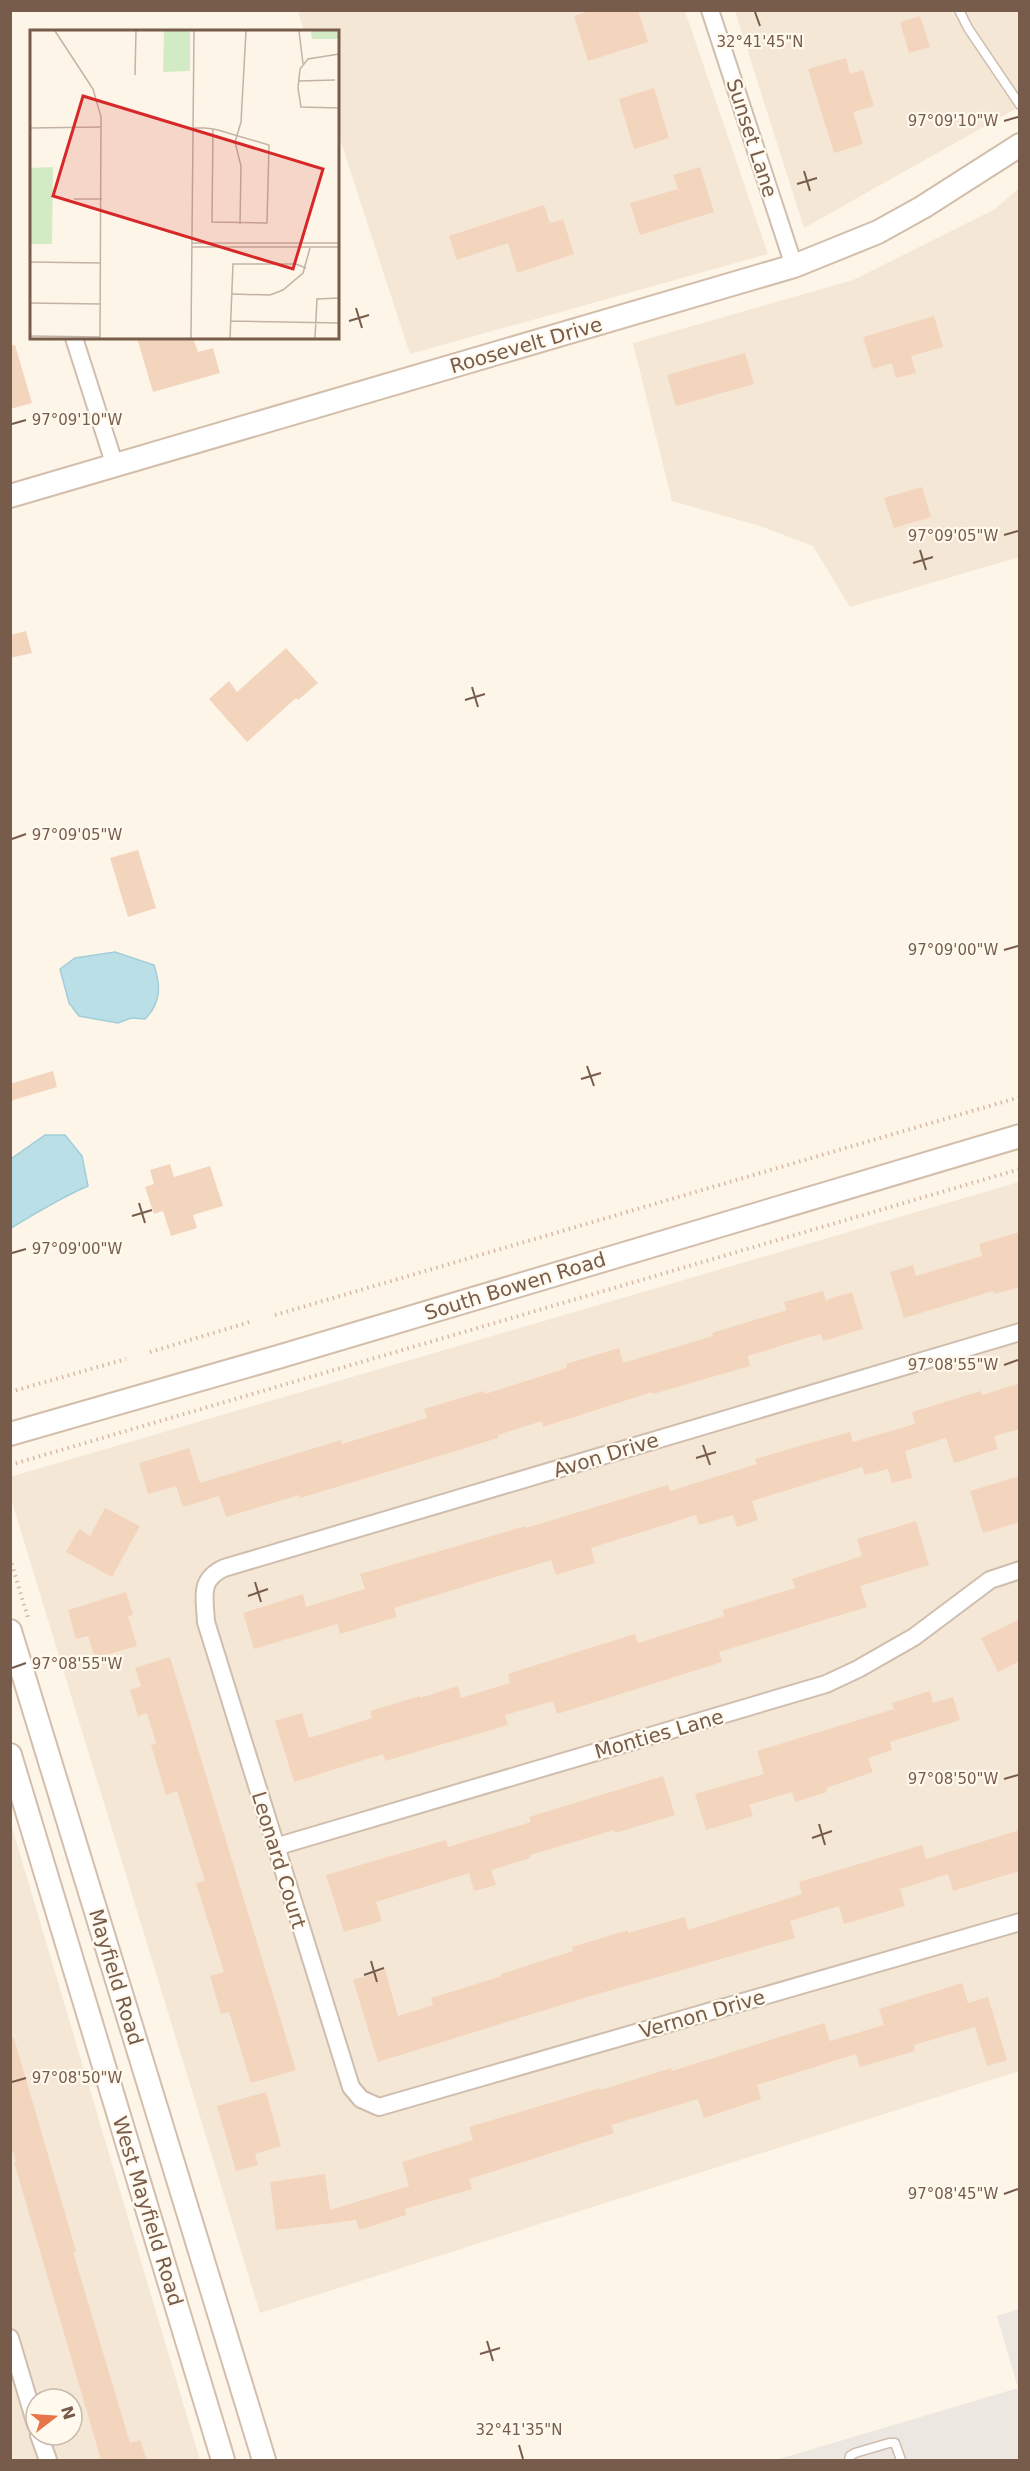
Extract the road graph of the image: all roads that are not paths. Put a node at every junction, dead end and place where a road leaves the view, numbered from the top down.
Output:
1 (710, 10) edge
2 (959, 10) edge
3 (1020, 105) edge
4 (1020, 145) edge
5 (794, 266) junction
6 (75, 339) edge
7 (114, 466) junction
8 (10, 496) edge
9 (1020, 1136) edge
10 (1020, 1332) edge
11 (10, 1434) edge
12 (1020, 1570) edge
13 (204, 1591) joint
14 (10, 1630) edge
15 (10, 1755) edge
16 (275, 1847) junction
17 (1020, 1922) edge
18 (385, 2106) joint
19 (10, 2338) edge
20 (25, 2387) edge
21 (223, 2460) edge
22 (264, 2460) edge
23 (849, 2460) edge
24 (901, 2460) edge

1 - 5 street, Sunset Lane
2 - 3 lane
4 - 5 main road, Roosevelt Drive
5 - 7 main road, Roosevelt Drive
6 - 7 street
7 - 8 main road, Roosevelt Drive
9 - 11 main road, South Bowen Road
10 - 13 street, Avon Drive
12 - 16 street, Monties Lane
13 - 16 street, Leonard Court
14 - 22 main road, Mayfield Road
15 - 21 main road, West Mayfield Road
16 - 18 street, Leonard Court
17 - 18 street, Vernon Drive
19 - 20 street
23 - 24 lane

